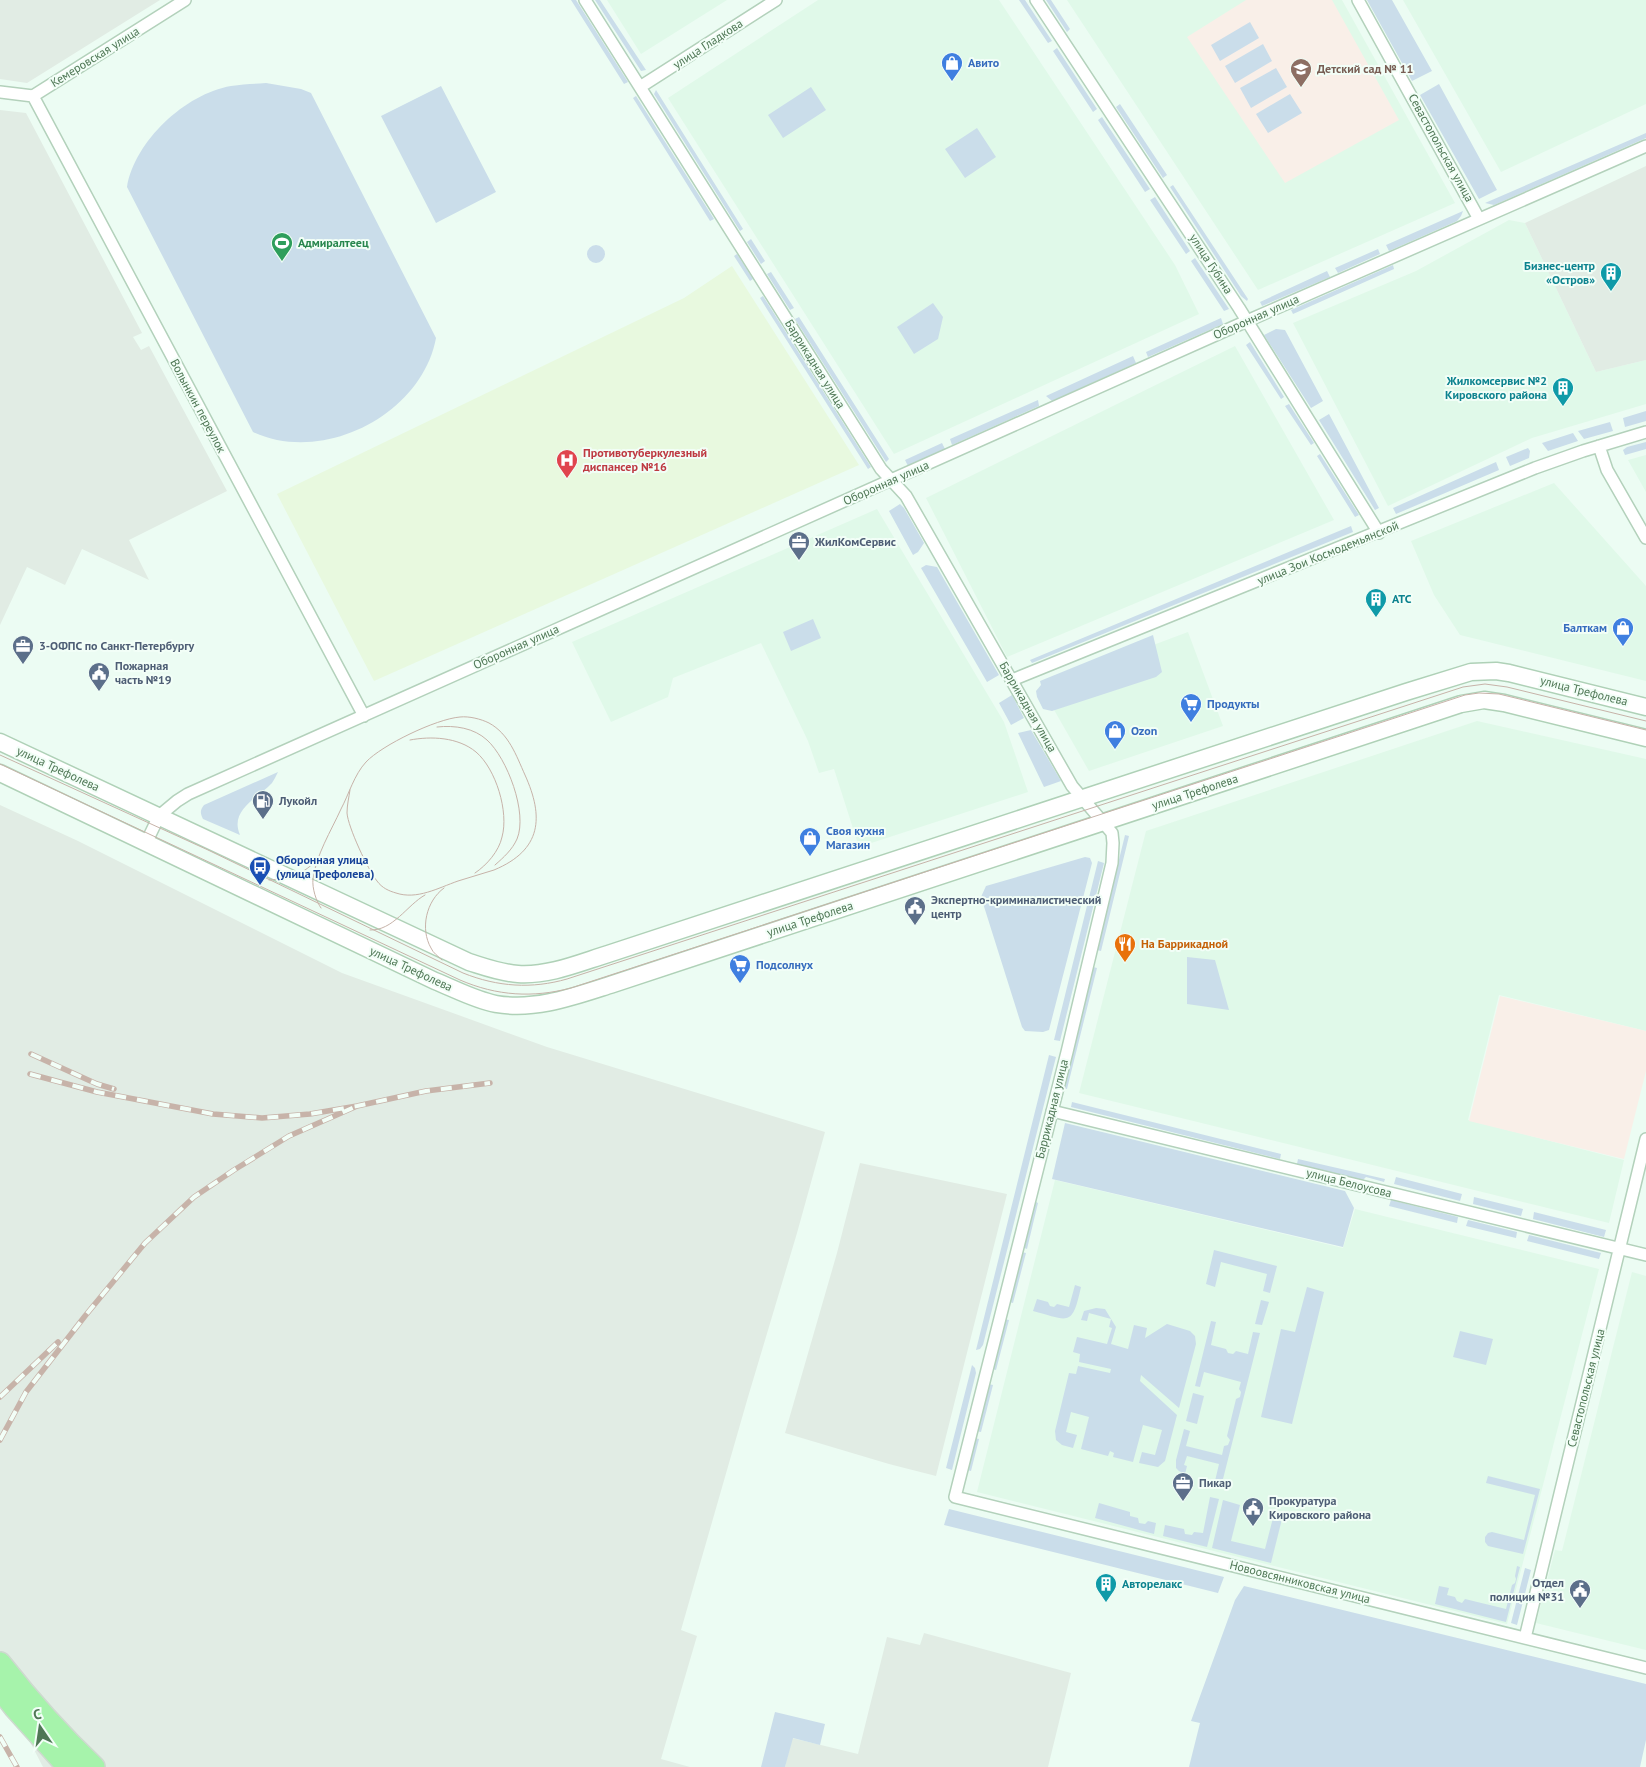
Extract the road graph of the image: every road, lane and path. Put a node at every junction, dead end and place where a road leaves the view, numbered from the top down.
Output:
1 (184, 0) edge
2 (585, 0) edge
3 (776, 0) edge
4 (1036, 0) edge
5 (1358, 0) edge
6 (640, 87) junction
7 (0, 92) edge
8 (33, 96) junction
9 (1646, 146) edge
10 (1479, 219) junction
11 (1247, 320) junction
12 (1646, 432) edge
13 (1599, 446) junction
14 (892, 480) junction
15 (1379, 533) junction
16 (1646, 538) edge
17 (1012, 680) junction
18 (1646, 707) edge
19 (364, 716) junction
20 (1646, 738) edge
21 (0, 742) edge
22 (0, 773) edge
23 (1082, 798) junction
24 (159, 816) junction
25 (1102, 822) junction
26 (146, 843) junction
27 (1052, 1111) junction
28 (1646, 1139) edge
29 (1619, 1248) junction
30 (1646, 1255) edge
31 (955, 1497) joint
32 (1525, 1638) junction
33 (0, 1663) edge
34 (1646, 1668) edge
35 (0, 1689) edge
36 (68, 1767) edge
37 (94, 1767) edge

1 - 8 street, Кемеровская улица
2 - 6 street, Баррикадная улица
3 - 6 street, улица Гладкова
4 - 11 street, улица Губина
5 - 10 street, Севастопольская улица
6 - 14 street, Баррикадная улица
7 - 8 street
8 - 19 street, Волынкин переулок
9 - 10 street, Оборонная улица
10 - 11 street, Оборонная улица
11 - 14 street, Оборонная улица
11 - 15 street, улица Губина
12 - 13 street, улица Зои Космодемьянской
13 - 15 street, улица Зои Космодемьянской
13 - 16 street
14 - 17 street, Баррикадная улица
14 - 19 street, Оборонная улица
15 - 17 street, улица Зои Космодемьянской
17 - 23 street, Баррикадная улица
18 - 23 main road, улица Трефолева
19 - 24 street, Оборонная улица
20 - 25 main road, улица Трефолева
21 - 24 main road, улица Трефолева
22 - 26 main road, улица Трефолева
23 - 24 main road, улица Трефолева
23 - 25 street, Баррикадная улица
24 - 26 street, Оборонная улица
25 - 26 main road, улица Трефолева
25 - 27 street, Баррикадная улица
27 - 29 street, улица Белоусова
27 - 31 street, Баррикадная улица
28 - 29 street, Севастопольская улица
29 - 30 street, улица Белоусова
29 - 32 street, Севастопольская улица
31 - 32 street, Новоовсянниковская улица
32 - 34 street, Новоовсянниковская улица
33 - 37 highway
35 - 36 highway

